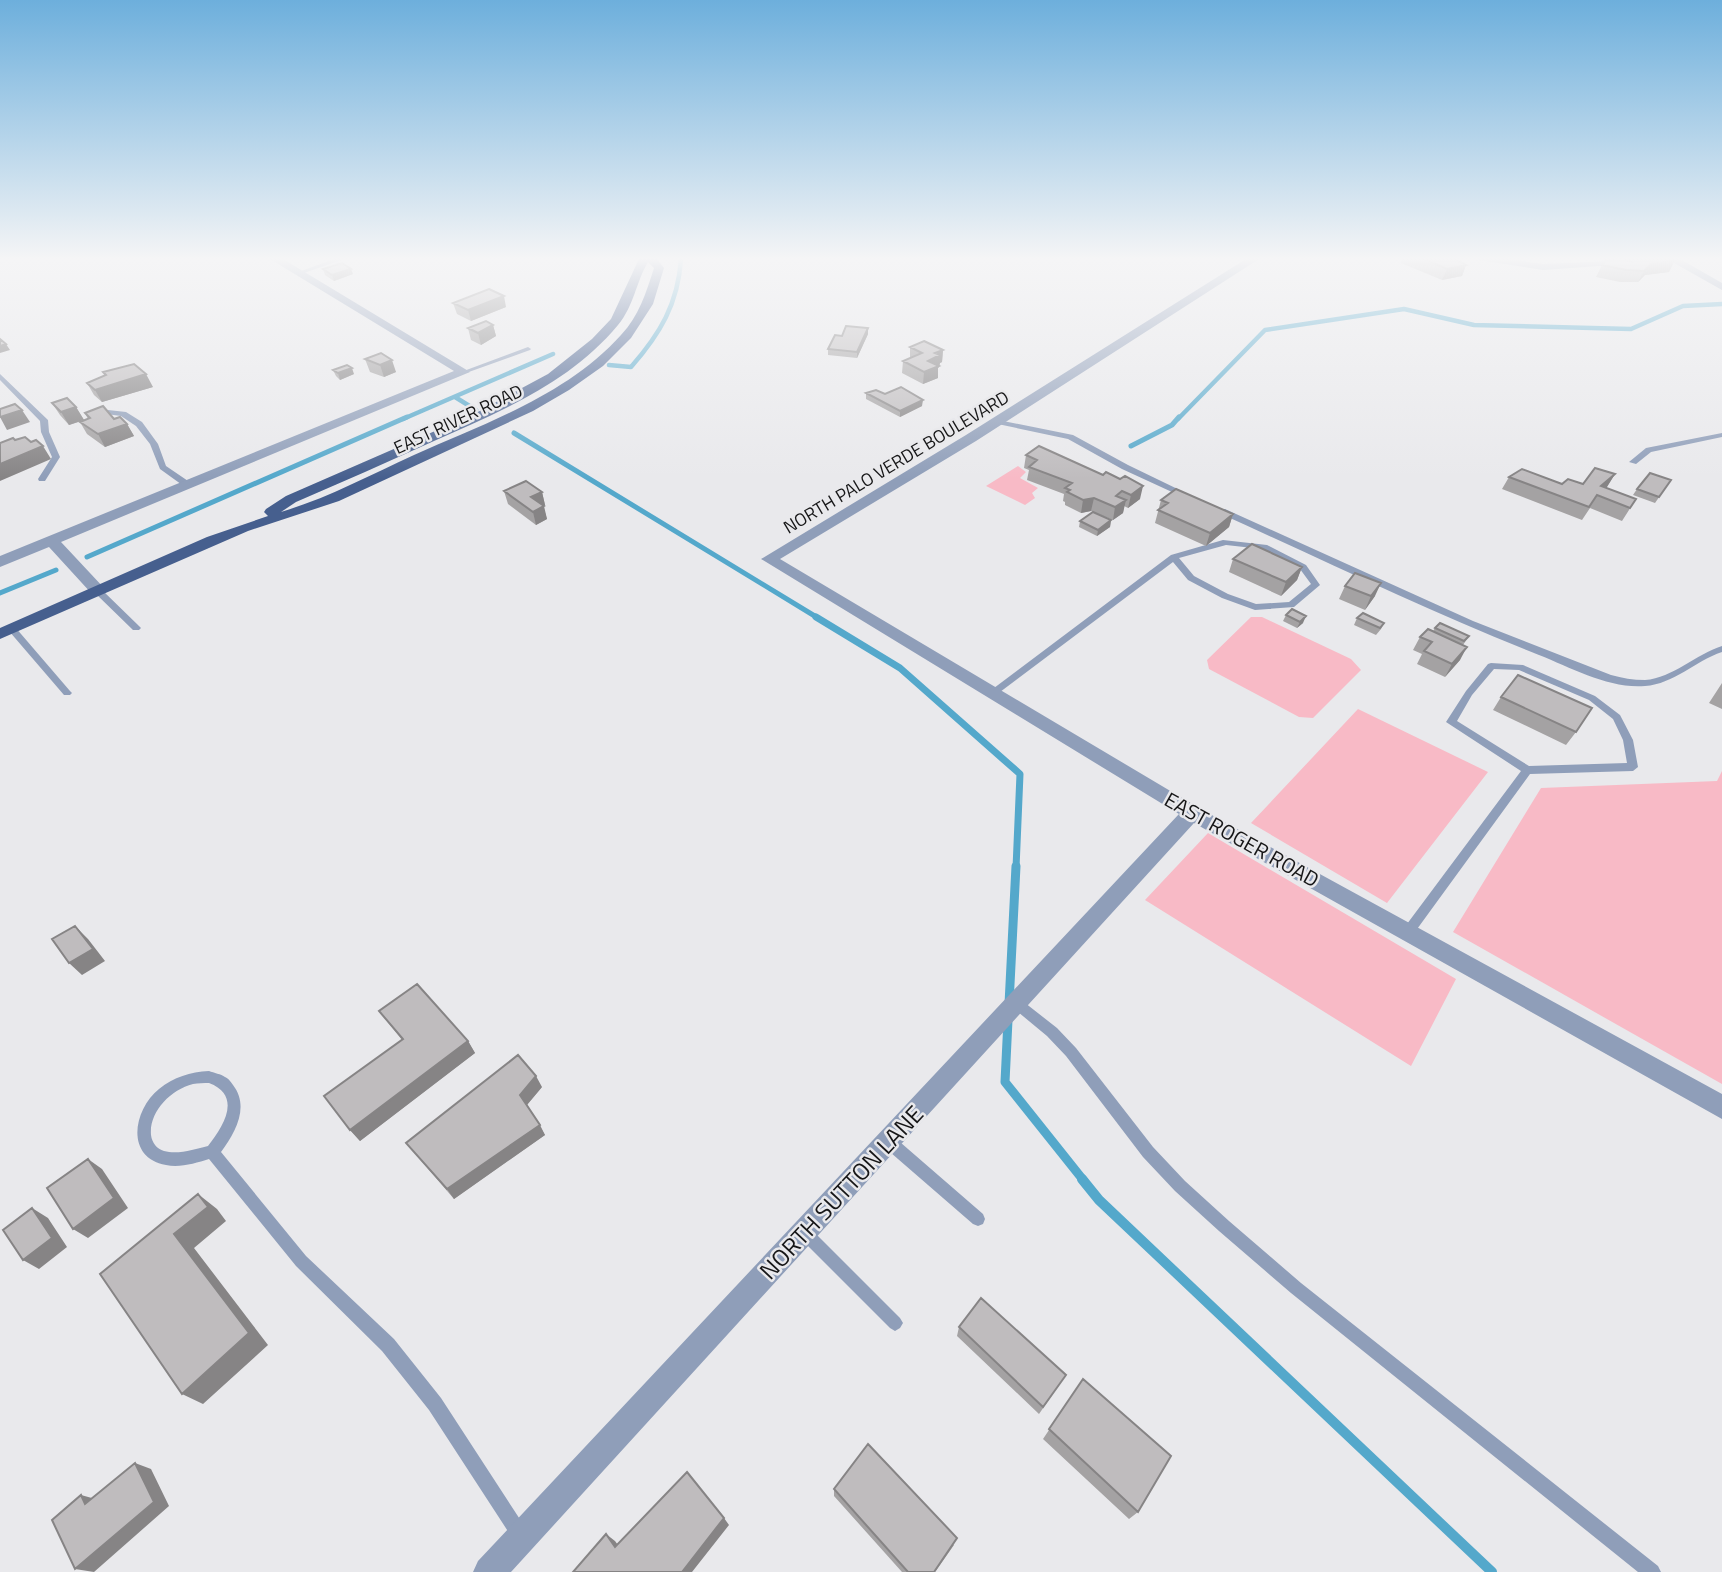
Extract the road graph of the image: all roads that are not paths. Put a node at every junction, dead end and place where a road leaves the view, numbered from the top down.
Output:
1 (398, 332) edge
2 (605, 332) edge
3 (629, 332) edge
4 (1137, 332) edge
5 (528, 349) dead end
6 (464, 372) junction
7 (0, 376) edge
8 (103, 411) edge
9 (996, 421) junction
10 (1722, 435) edge
11 (1633, 463) dead end
12 (42, 479) dead end
13 (188, 485) junction
14 (1201, 501) edge
15 (1214, 507) edge
16 (246, 527) junction
17 (52, 541) junction
18 (1174, 557) junction
19 (769, 559) joint
20 (0, 562) edge
21 (98, 591) junction
22 (136, 628) dead end
23 (6, 631) edge
24 (1722, 649) edge
25 (66, 693) dead end
26 (993, 693) junction
27 (1527, 770) junction
28 (1192, 813) junction
29 (1408, 932) junction
30 (1016, 1003) junction
31 (1722, 1107) edge
32 (888, 1141) junction
33 (212, 1152) junction
34 (978, 1219) dead end
35 (804, 1232) junction
36 (895, 1323) dead end
37 (522, 1537) junction
38 (489, 1572) edge
39 (1652, 1572) edge

1 - 6 street
2 - 16 main road, EAST RIVER ROAD
3 - 16 main road, EAST RIVER ROAD
4 - 9 street, NORTH PALO VERDE BOULEVARD
5 - 6 lane
6 - 13 street, EAST RIVER ROAD
7 - 12 lane
8 - 13 lane
9 - 14 lane
9 - 19 street, NORTH PALO VERDE BOULEVARD
10 - 11 lane
13 - 17 street, EAST RIVER ROAD
15 - 24 lane
16 - 21 main road, EAST RIVER ROAD
17 - 20 street, EAST RIVER ROAD
17 - 21 street
18 - 18 lane
18 - 26 lane
19 - 26 street, EAST ROGER ROAD
21 - 22 lane
21 - 23 main road, EAST RIVER ROAD
23 - 25 lane
26 - 28 street, EAST ROGER ROAD
27 - 27 lane
27 - 29 lane
28 - 29 street, EAST ROGER ROAD
28 - 30 street, NORTH SUTTON LANE
29 - 31 street, EAST ROGER ROAD
30 - 32 street, NORTH SUTTON LANE
30 - 39 lane
32 - 34 lane
32 - 35 street, NORTH SUTTON LANE
33 - 33 lane
33 - 37 lane
35 - 36 lane
35 - 37 street, NORTH SUTTON LANE
37 - 38 street, NORTH SUTTON LANE

